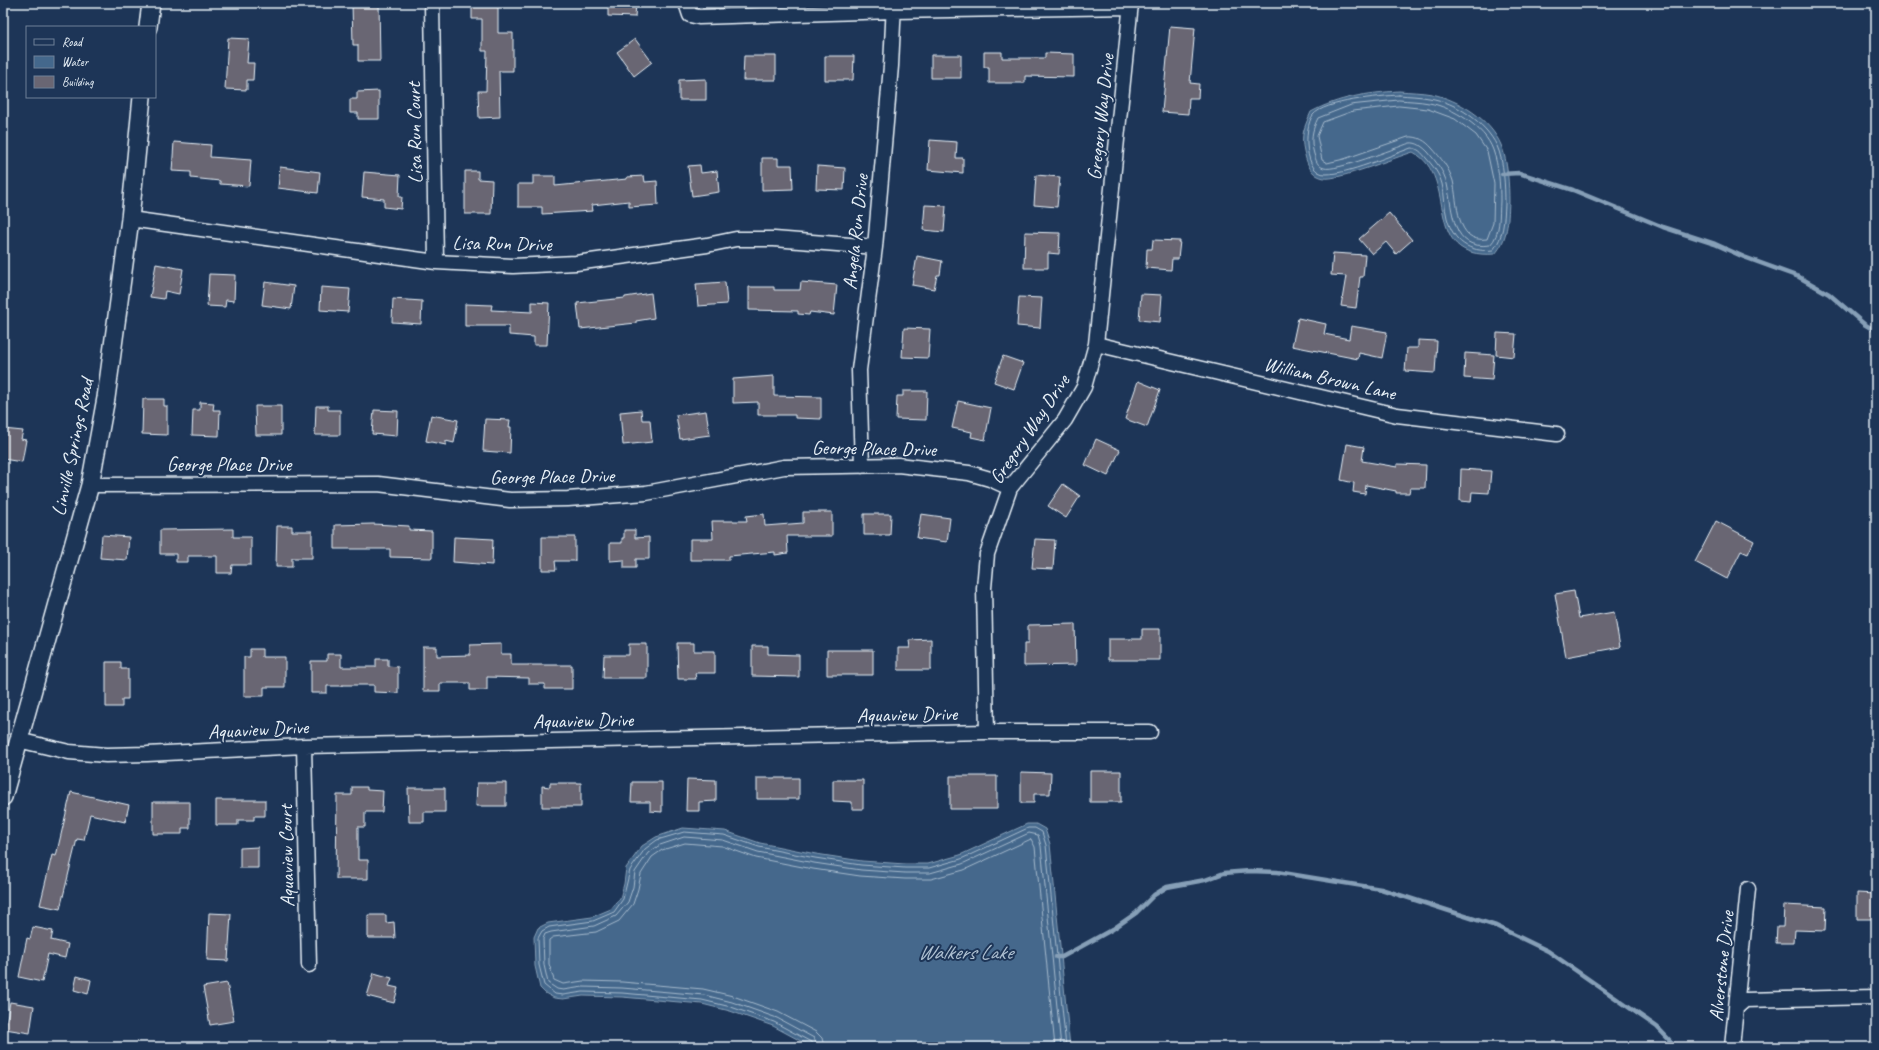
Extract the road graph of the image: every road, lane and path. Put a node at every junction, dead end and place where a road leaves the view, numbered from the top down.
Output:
1 (151, 3) edge
2 (432, 3) edge
3 (686, 3) edge
4 (1131, 5) edge
5 (894, 7) edge
6 (148, 26) edge
7 (142, 98) edge
8 (130, 219) junction
9 (875, 246) junction
10 (436, 262) junction
11 (1096, 344) junction
12 (1557, 434) dead end
13 (862, 466) junction
14 (90, 485) junction
15 (1010, 488) junction
16 (987, 732) junction
17 (1150, 732) dead end
18 (18, 740) junction
19 (304, 746) junction
20 (3, 797) edge
21 (1748, 889) dead end
22 (309, 965) dead end
23 (1876, 997) edge
24 (1737, 1007) junction
25 (1732, 1047) edge

1 - 6 street
2 - 10 street, Lisa Run Court
3 - 5 street
4 - 5 street
4 - 11 street, Gregory Way Drive
5 - 9 street, Angela Run Drive
7 - 8 street, Linville Springs Road
8 - 10 street, Lisa Run Drive
8 - 14 street, Linville Springs Road
9 - 10 street, Lisa Run Drive
9 - 13 street, Angela Run Drive
11 - 12 street, William Brown Lane
11 - 15 street, Gregory Way Drive
13 - 14 street, George Place Drive
13 - 15 street, George Place Drive
14 - 18 street, Linville Springs Road
15 - 16 street, Gregory Way Drive
16 - 17 street, Aquaview Drive
16 - 19 street, Aquaview Drive
18 - 19 street, Aquaview Drive
18 - 20 street, Linville Springs Road
19 - 22 street, Aquaview Court
21 - 24 street, Alverstone Drive
23 - 24 street
24 - 25 street, Alverstone Drive

